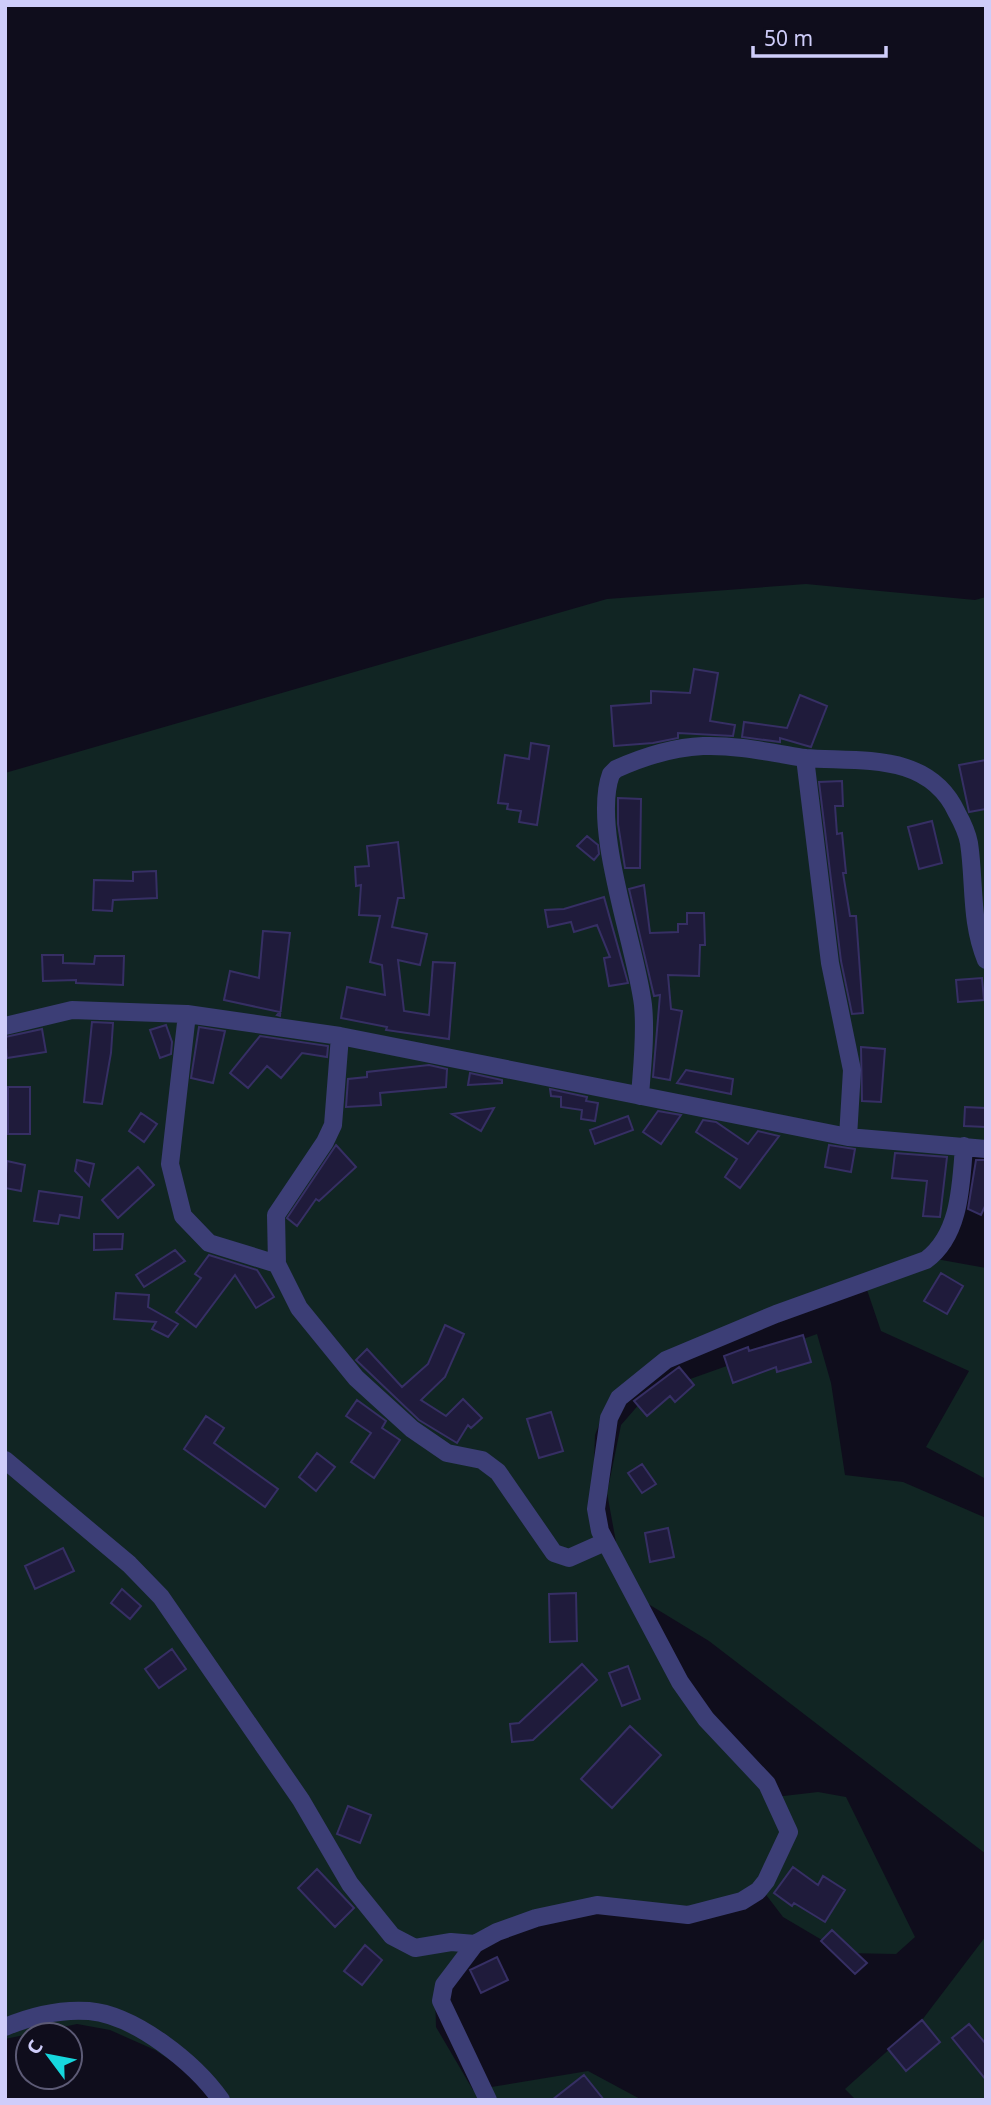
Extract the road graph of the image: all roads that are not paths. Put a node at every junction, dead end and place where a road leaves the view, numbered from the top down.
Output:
1 (805, 758) junction
2 (986, 960) edge
3 (187, 1014) junction
4 (5, 1026) edge
5 (340, 1036) junction
6 (640, 1096) junction
7 (848, 1137) junction
8 (964, 1146) junction
9 (986, 1149) edge
10 (277, 1264) junction
11 (5, 1460) edge
12 (605, 1542) junction
13 (475, 1944) junction
14 (5, 2027) edge
15 (221, 2100) edge
16 (488, 2100) edge

1 - 2 street
1 - 6 street
1 - 7 street
3 - 4 street
3 - 5 street
3 - 10 street
5 - 6 street
5 - 10 street
6 - 7 street
7 - 8 street
8 - 9 street
8 - 12 street
10 - 12 street
11 - 13 street
12 - 13 street
13 - 16 street
14 - 15 street

